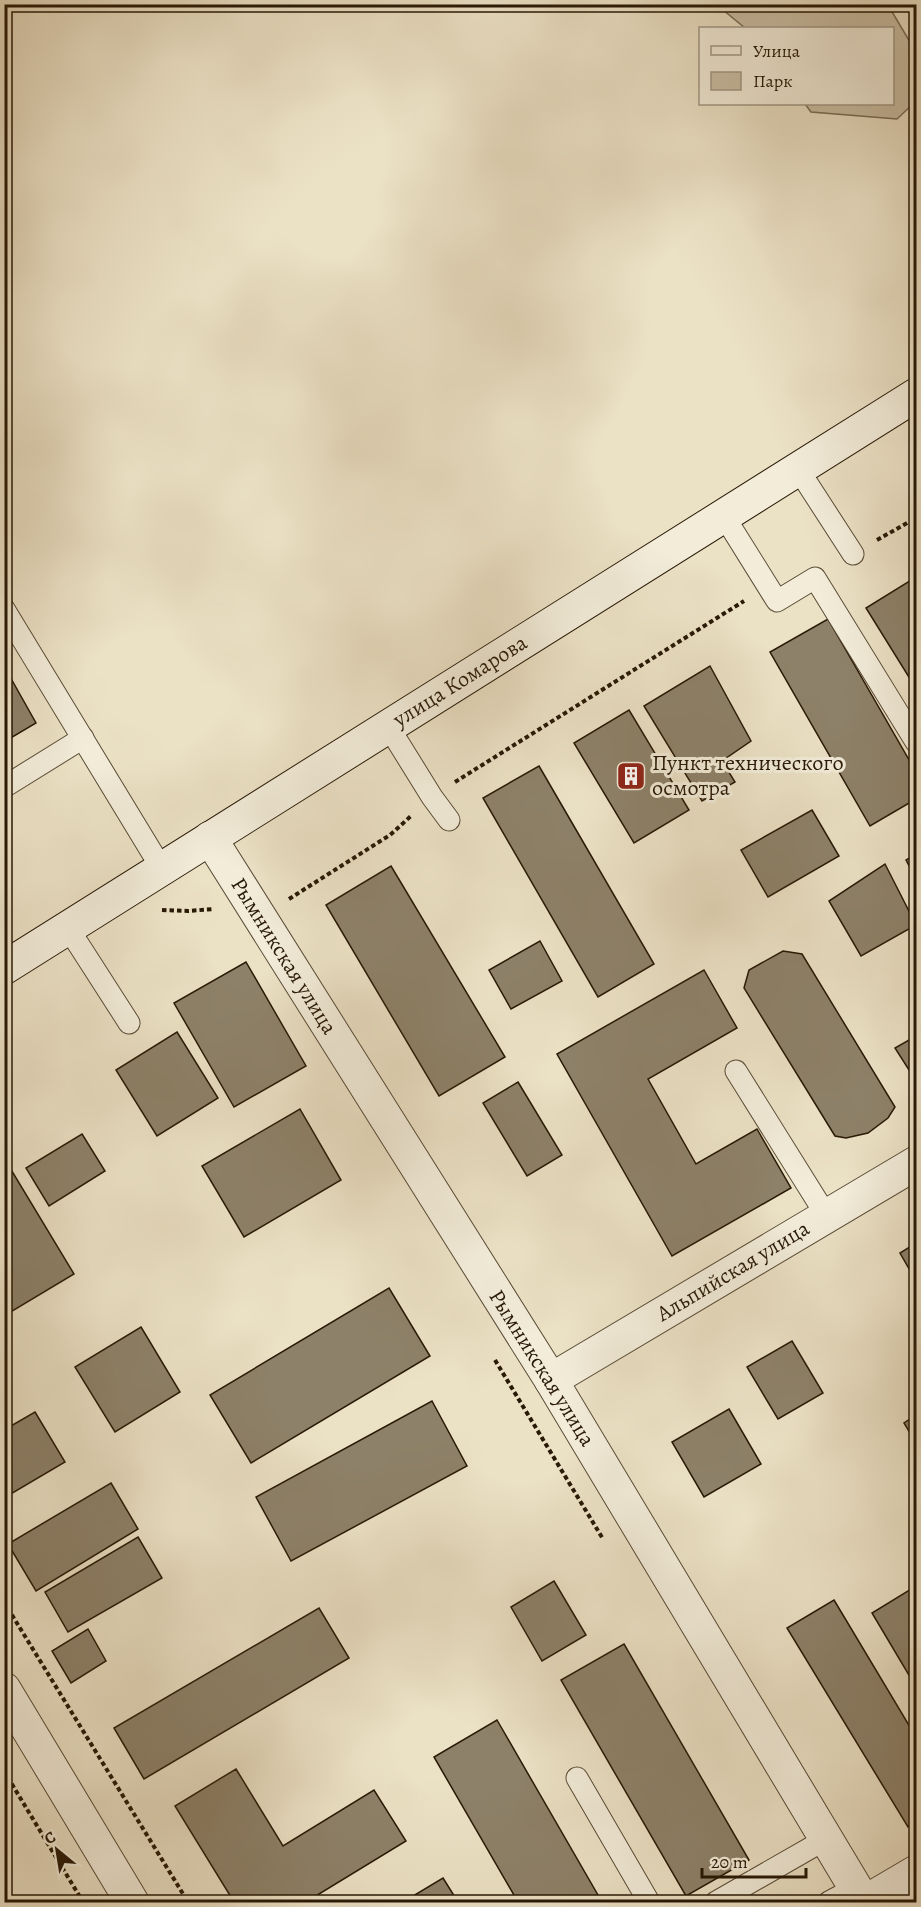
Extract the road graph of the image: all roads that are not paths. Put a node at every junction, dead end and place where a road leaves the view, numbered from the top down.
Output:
1 (916, 395) edge
2 (798, 469) junction
3 (724, 516) junction
4 (853, 554) dead end
5 (4, 609) edge
6 (388, 726) junction
7 (83, 738) junction
8 (916, 742) edge
9 (4, 788) edge
10 (449, 820) dead end
11 (210, 838) junction
12 (162, 869) junction
13 (68, 928) junction
14 (4, 968) edge
15 (129, 1023) dead end
16 (736, 1071) dead end
17 (916, 1163) edge
18 (826, 1215) junction
19 (551, 1380) junction
20 (4, 1689) edge
21 (577, 1778) dead end
22 (826, 1839) junction
23 (916, 1872) edge
24 (853, 1899) edge
25 (132, 1902) edge
26 (649, 1902) edge
27 (716, 1902) edge

1 - 2 street, улица Комарова
2 - 3 street, улица Комарова
2 - 4 lane
3 - 6 street, улица Комарова
3 - 8 lane
5 - 7 lane
6 - 10 lane
6 - 11 street, улица Комарова
7 - 9 lane
7 - 12 lane
11 - 12 street, улица Комарова
11 - 19 street, Рымникская улица
12 - 13 street, улица Комарова
13 - 14 street, улица Комарова
13 - 15 lane
16 - 18 lane
17 - 18 street, Альпийская улица
18 - 19 street, Альпийская улица
19 - 22 street, Рымникская улица
20 - 25 street
21 - 26 lane
22 - 24 street, Рымникская улица
22 - 27 lane
23 - 24 street

